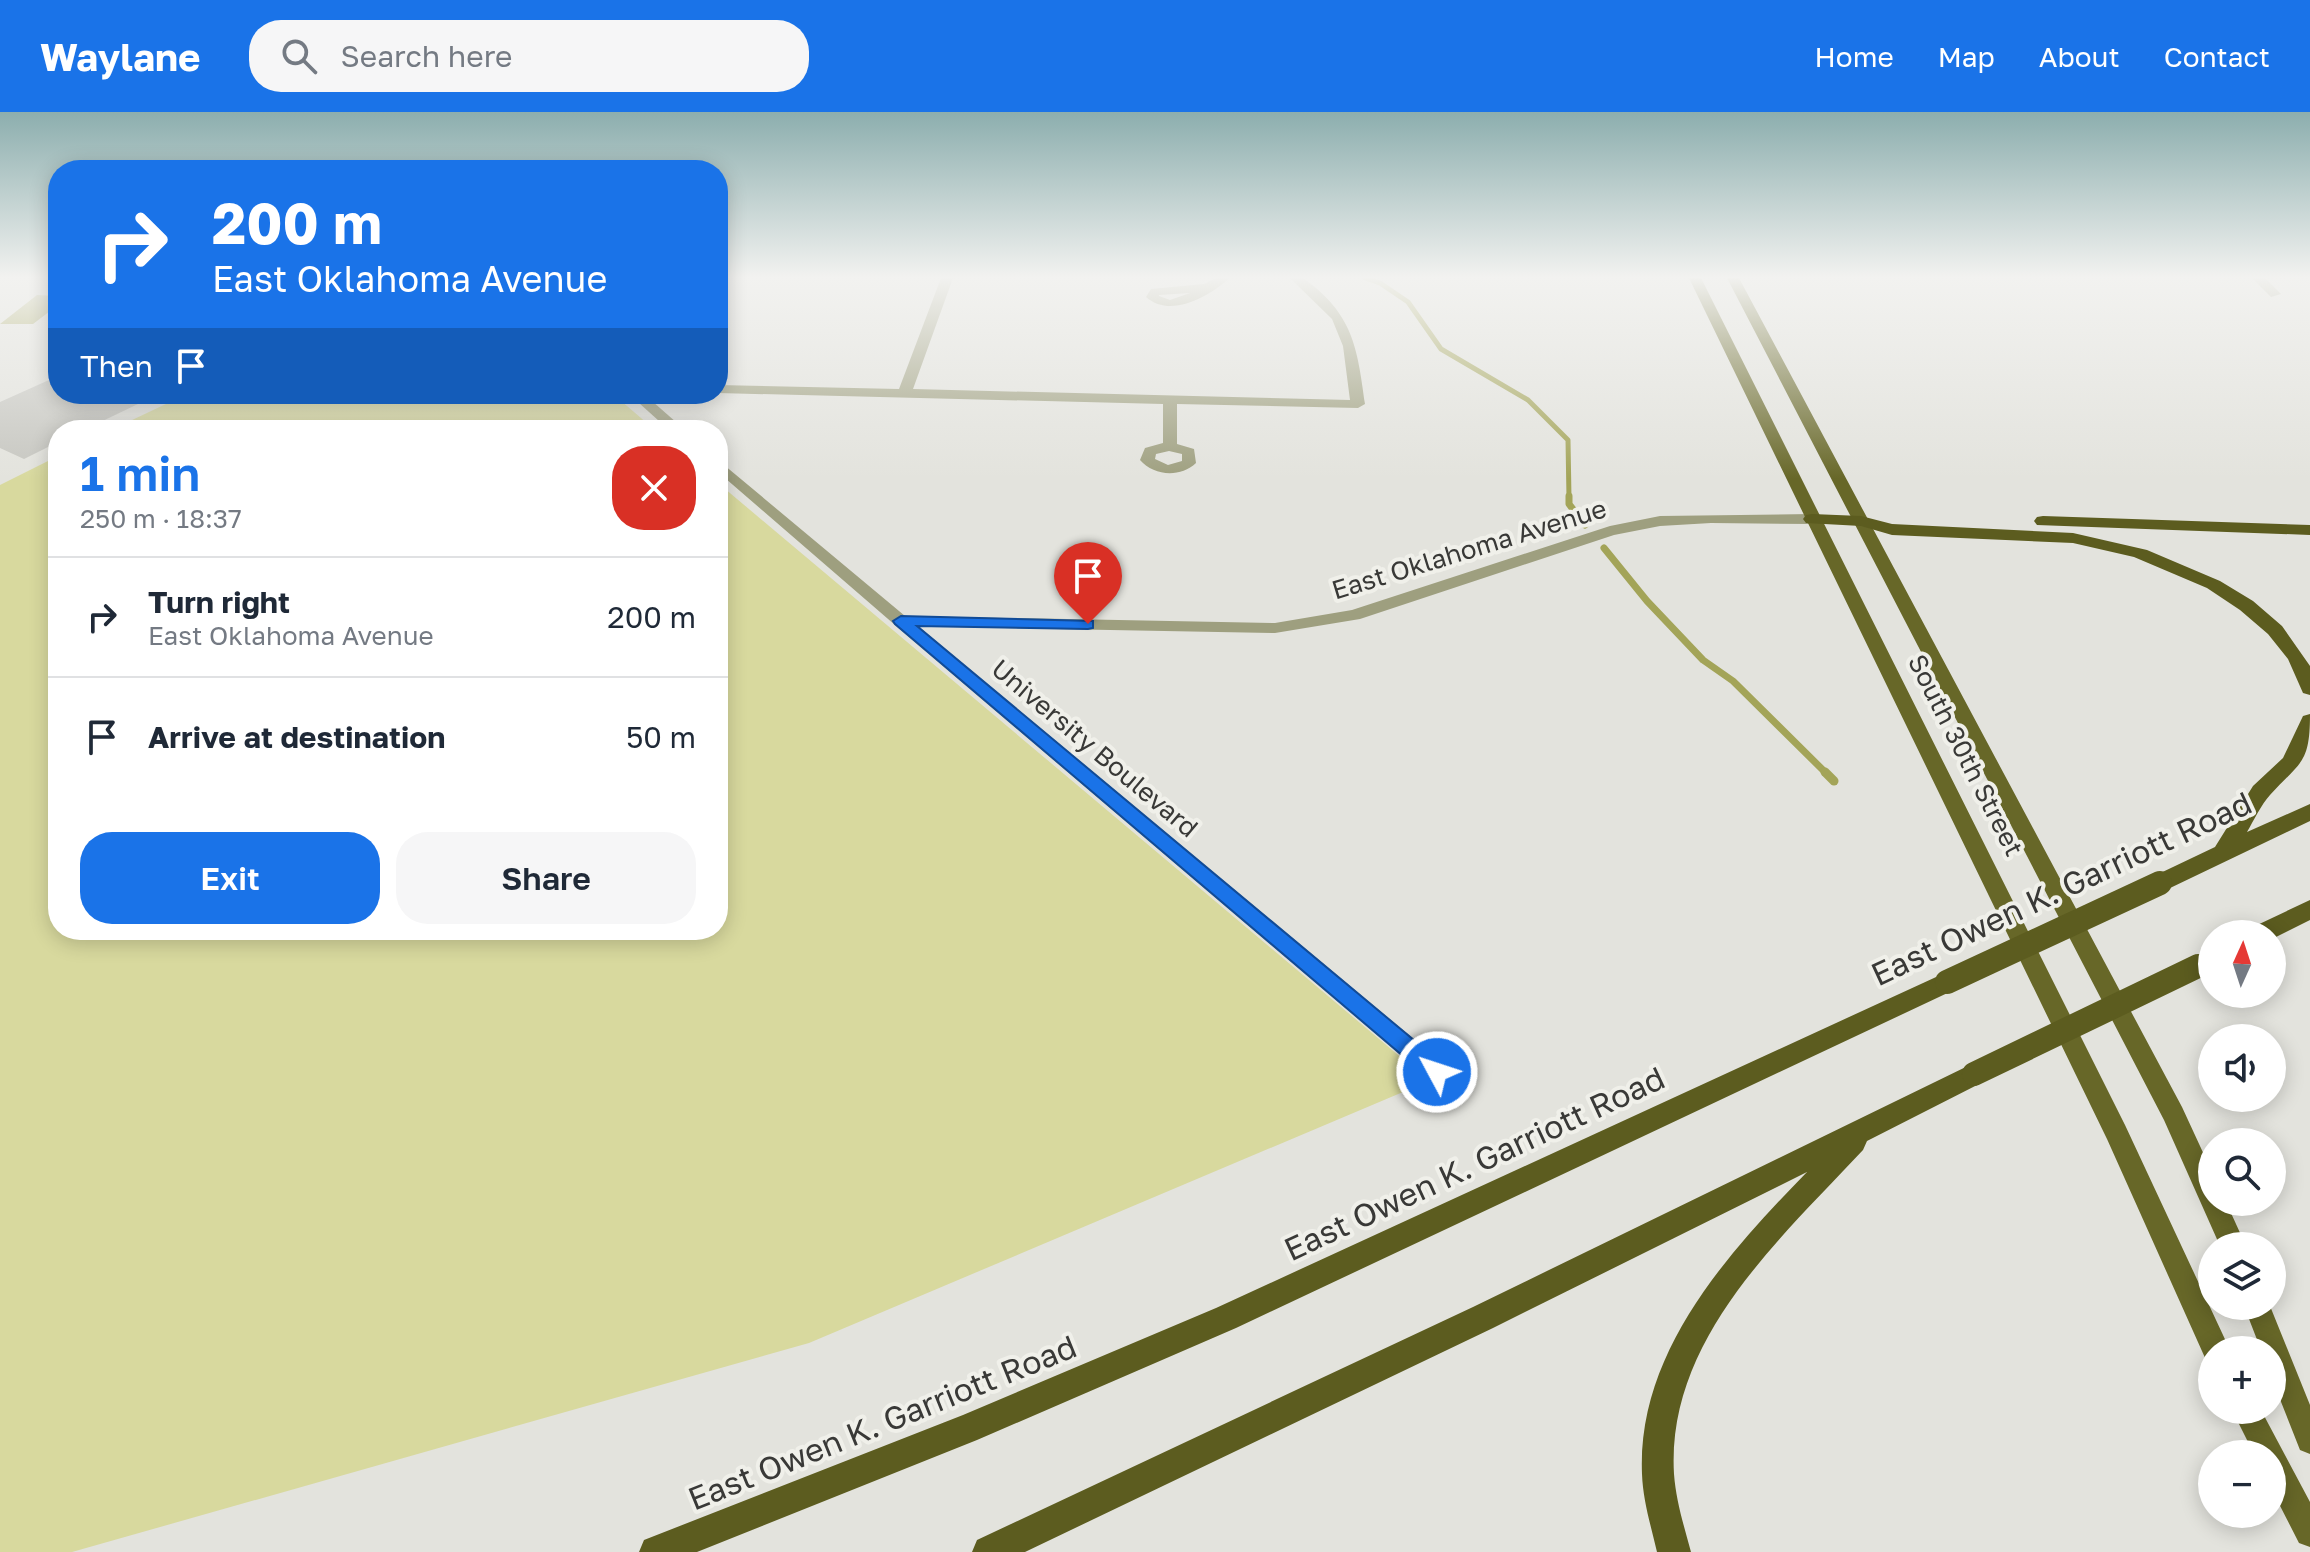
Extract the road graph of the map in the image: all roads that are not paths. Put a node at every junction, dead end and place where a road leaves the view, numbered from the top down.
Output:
1 (922, 345) edge
2 (1350, 345) edge
3 (1728, 345) edge
4 (1769, 345) edge
5 (728, 389) edge
6 (904, 394) junction
7 (1170, 402) junction
8 (648, 404) edge
9 (666, 420) edge
10 (1170, 446) dead end
11 (728, 473) edge
12 (1812, 519) junction
13 (1862, 521) junction
14 (2310, 530) edge
15 (901, 621) junction
16 (2310, 688) edge
17 (2310, 721) edge
18 (2310, 812) edge
19 (2223, 853) junction
20 (2310, 909) edge
21 (2286, 921) edge
22 (2198, 965) edge
23 (1437, 1072) dead end
24 (1863, 1130) junction
25 (2198, 1169) edge
26 (2263, 1320) edge
27 (2209, 1336) edge
28 (2310, 1440) edge
29 (2286, 1487) edge
30 (2310, 1532) edge
31 (656, 1552) edge
32 (989, 1552) edge
33 (1674, 1552) edge

1 - 6 street
2 - 7 street
3 - 12 main road, South 30th Street
4 - 13 main road, South 30th Street
5 - 6 street
6 - 7 street
7 - 10 street
8 - 9 street
11 - 15 street, University Boulevard
12 - 13 highway
12 - 15 street, East Oklahoma Avenue
12 - 27 main road, South 30th Street
13 - 14 highway
13 - 16 highway
13 - 25 main road, South 30th Street
15 - 23 street, University Boulevard
17 - 19 highway
18 - 19 highway, East Owen K. Garriott Road
19 - 31 highway, East Owen K. Garriott Road, bridge
20 - 21 highway
22 - 24 highway, bridge
24 - 32 highway
24 - 33 highway
26 - 28 main road
29 - 30 main road

